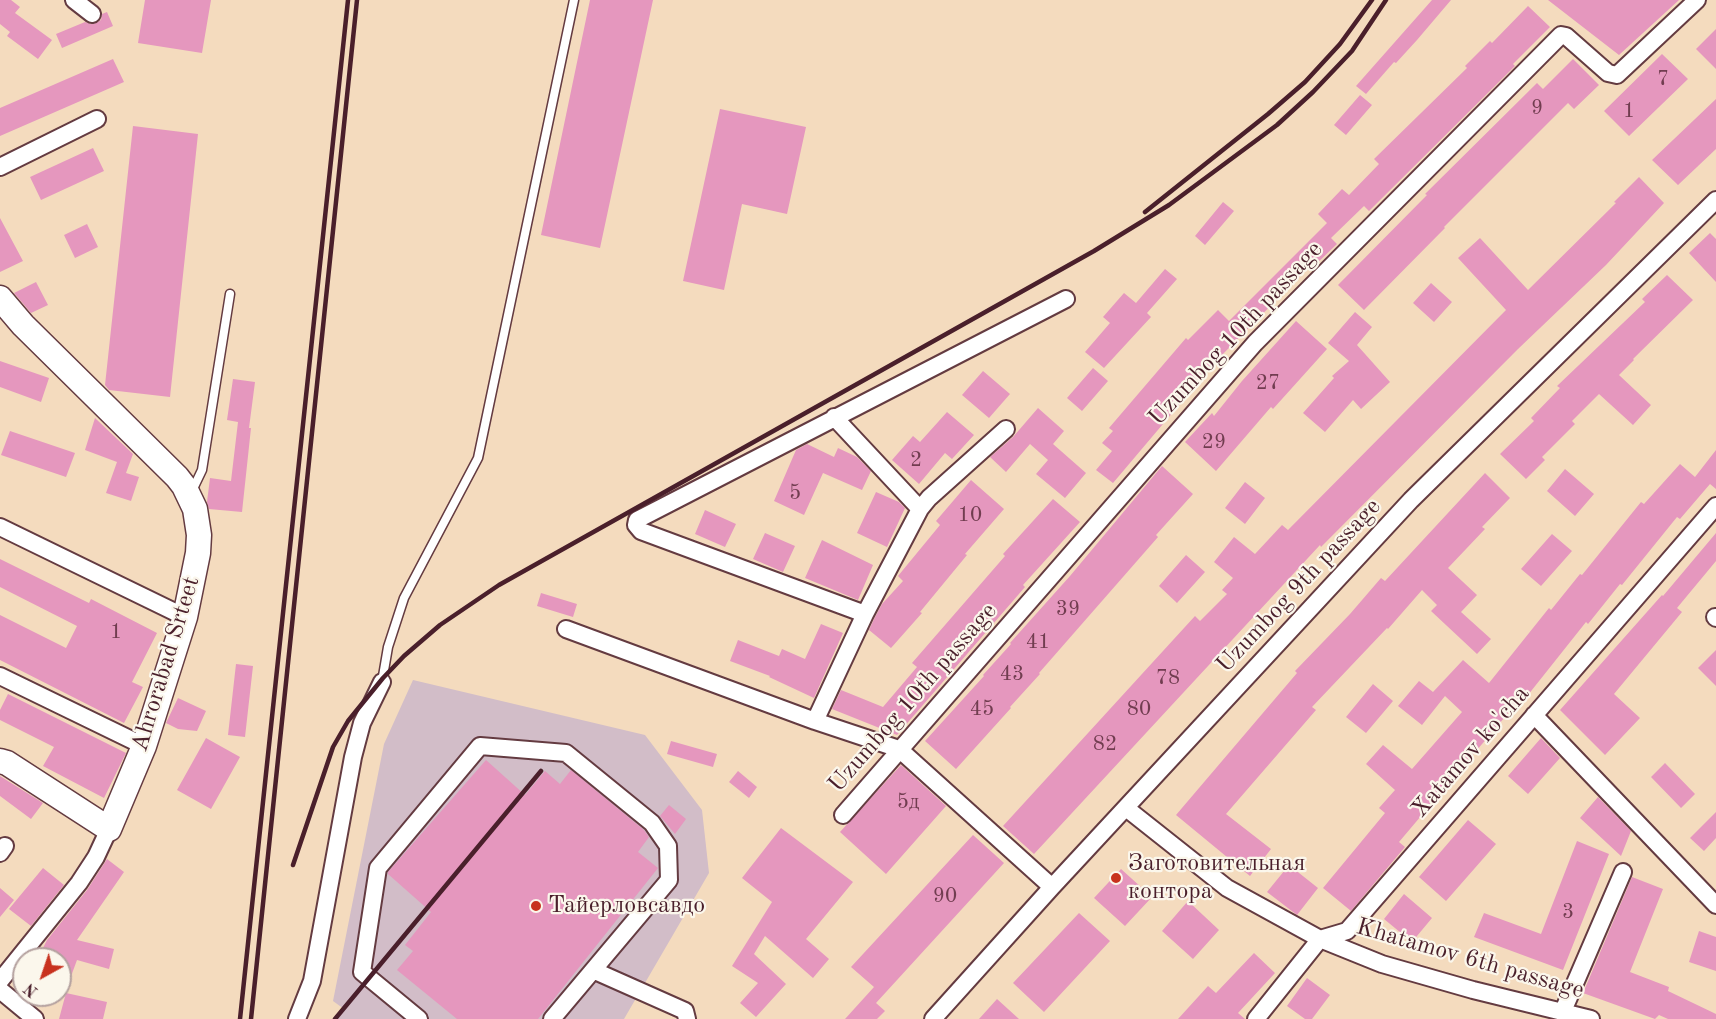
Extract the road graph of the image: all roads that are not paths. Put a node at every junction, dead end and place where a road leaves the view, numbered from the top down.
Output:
1 (74, 0) edge
2 (574, 0) edge
3 (1697, 0) edge
4 (92, 14) dead end
5 (97, 119) dead end
6 (0, 167) edge
7 (1716, 200) edge
8 (230, 294) dead end
9 (0, 298) edge
10 (1066, 299) dead end
11 (834, 417) junction
12 (1006, 429) dead end
13 (189, 496) junction
14 (1716, 506) edge
15 (920, 509) junction
16 (0, 527) edge
17 (865, 614) junction
18 (184, 617) junction
19 (566, 629) dead end
20 (0, 676) edge
21 (382, 682) joint
22 (1534, 715) junction
23 (815, 721) junction
24 (144, 746) junction
25 (899, 749) junction
26 (0, 761) edge
27 (1126, 808) junction
28 (843, 815) dead end
29 (109, 829) junction
30 (1623, 872) dead end
31 (1052, 887) junction
32 (1716, 905) edge
33 (1320, 939) junction
34 (595, 971) junction
35 (0, 981) edge
36 (0, 990) edge
37 (1563, 1011) junction
38 (35, 1019) edge
39 (297, 1019) edge
40 (419, 1019) edge
41 (552, 1019) edge
42 (687, 1019) edge
43 (933, 1019) edge
44 (1256, 1019) edge
45 (1591, 1019) edge

1 - 4 street
2 - 21 lane
3 - 25 street, Uzumbog 10th passage
5 - 6 street
7 - 27 street, Uzumbog 9th passage
8 - 13 lane
9 - 13 street, Ahrorabad Srteet
10 - 11 street
11 - 15 street
11 - 17 street
12 - 15 street
13 - 18 street, Ahrorabad Srteet
14 - 22 street, Xatamov ko'cha
15 - 17 street
16 - 18 street
17 - 23 street
18 - 24 street, Ahrorabad Srteet
19 - 23 street
20 - 24 street
21 - 39 street
22 - 32 street
22 - 33 street, Xatamov ko'cha
23 - 25 street
24 - 29 street, Ahrorabad Srteet
25 - 28 street, Uzumbog 10th passage
25 - 31 street
26 - 29 street
27 - 31 street, Uzumbog 9th passage
27 - 33 street, Khatamov 6th passage
29 - 35 street
30 - 37 street
31 - 43 street, Uzumbog 9th passage
33 - 37 street, Khatamov 6th passage
33 - 44 street
34 - 40 street
34 - 41 street
34 - 42 street
36 - 38 street
37 - 45 street, Khatamov 6th passage

